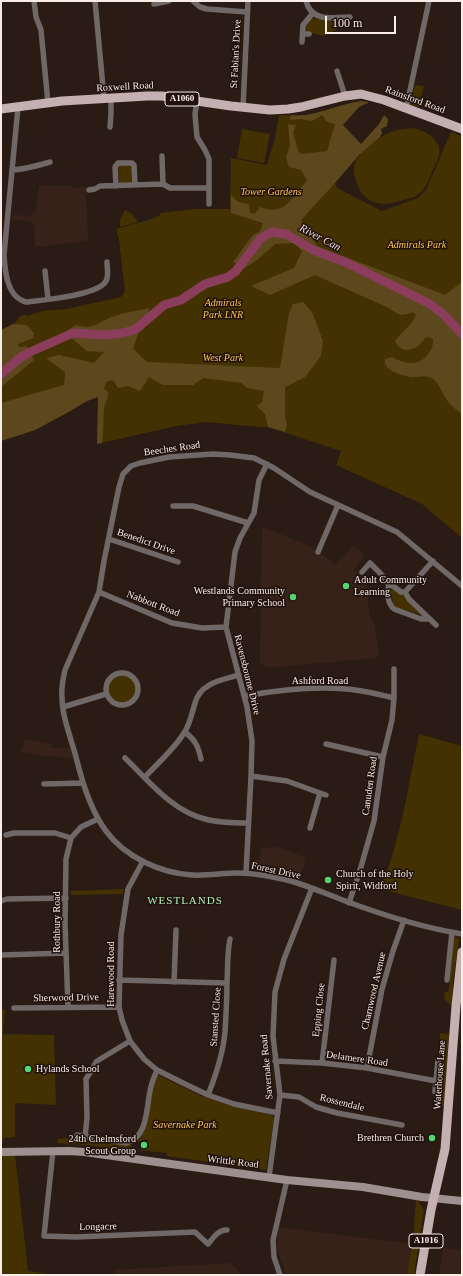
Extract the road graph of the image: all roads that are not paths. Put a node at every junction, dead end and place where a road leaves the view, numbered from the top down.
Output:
1 (34, 1) edge
2 (95, 1) edge
3 (170, 1) edge
4 (193, 1) edge
5 (248, 1) edge
6 (306, 1) edge
7 (429, 1) edge
8 (154, 4) dead end
9 (248, 12) junction
10 (313, 13) junction
11 (350, 17) dead end
12 (303, 34) junction
13 (309, 34) dead end
14 (302, 42) dead end
15 (337, 75) dead end
16 (360, 94) joint
17 (345, 96) junction
18 (107, 98) junction
19 (197, 102) junction
20 (48, 103) junction
21 (18, 107) junction
22 (243, 108) junction
23 (1, 109) edge
24 (406, 109) junction
25 (110, 127) dead end
26 (462, 129) edge
27 (162, 156) dead end
28 (50, 162) dead end
29 (12, 170) junction
30 (163, 184) junction
31 (116, 186) junction
32 (136, 186) junction
33 (209, 188) junction
34 (89, 190) dead end
35 (209, 204) dead end
36 (107, 262) dead end
37 (45, 271) dead end
38 (48, 299) junction
39 (267, 464) junction
40 (338, 505) junction
41 (174, 506) dead end
42 (248, 523) junction
43 (109, 539) junction
44 (318, 552) dead end
45 (433, 561) junction
46 (178, 562) dead end
47 (362, 572) dead end
48 (389, 584) junction
49 (462, 586) edge
50 (99, 592) junction
51 (405, 592) junction
52 (429, 619) junction
53 (436, 625) dead end
54 (226, 627) junction
55 (394, 669) dead end
56 (239, 675) junction
57 (106, 694) junction
58 (245, 696) junction
59 (394, 698) junction
60 (63, 707) junction
61 (185, 732) junction
62 (326, 744) dead end
63 (198, 746) junction
64 (193, 752) dead end
65 (382, 757) junction
66 (125, 758) dead end
67 (201, 759) dead end
68 (251, 776) junction
69 (145, 777) junction
70 (83, 783) junction
71 (44, 784) dead end
72 (320, 793) junction
73 (326, 796) dead end
74 (98, 819) junction
75 (248, 823) junction
76 (310, 828) dead end
77 (6, 835) dead end
78 (71, 838) junction
79 (142, 861) junction
80 (246, 873) junction
81 (312, 888) junction
82 (66, 898) junction
83 (1, 901) edge
84 (349, 903) junction
85 (404, 920) junction
86 (176, 930) dead end
87 (452, 932) junction
88 (462, 934) edge
89 (230, 939) dead end
90 (462, 952) edge
91 (66, 953) junction
92 (2, 955) dead end
93 (334, 960) dead end
94 (461, 974) edge
95 (119, 980) junction
96 (447, 980) dead end
97 (174, 982) junction
98 (227, 983) junction
99 (68, 1007) junction
100 (119, 1007) junction
101 (14, 1008) dead end
102 (130, 1041) junction
103 (438, 1060) dead end
104 (276, 1061) junction
105 (322, 1063) junction
106 (367, 1068) junction
107 (156, 1070) junction
108 (436, 1081) junction
109 (280, 1092) junction
110 (435, 1092) dead end
111 (208, 1095) junction
112 (278, 1113) junction
113 (402, 1125) dead end
114 (77, 1135) dead end
115 (85, 1137) junction
116 (53, 1151) junction
117 (1, 1152) edge
118 (269, 1177) junction
119 (287, 1180) junction
120 (433, 1198) junction
121 (462, 1201) edge
122 (227, 1230) dead end
123 (280, 1275) edge
124 (420, 1275) edge

1 - 20 street
2 - 18 street
3 - 8 street
4 - 9 street
5 - 9 street, St Fabian's Drive
6 - 10 street
7 - 24 street
9 - 22 street, St Fabian's Drive
10 - 11 street
10 - 12 street
12 - 13 street
12 - 14 street
15 - 17 street
16 - 17 main road, Roxwell Road / A1060
16 - 24 main road, Rainsford Road / A1060
17 - 22 main road, Roxwell Road / A1060
18 - 19 main road, Roxwell Road / A1060
18 - 20 main road, Roxwell Road / A1060
18 - 25 street
19 - 22 main road, Roxwell Road / A1060
19 - 33 street
20 - 21 main road, Roxwell Road / A1060
21 - 23 main road, Roxwell Road / A1060
21 - 29 street
24 - 26 main road, Rainsford Road / A1060
27 - 30 street
28 - 29 street
29 - 38 street
30 - 32 street
30 - 33 street
31 - 32 street
31 - 32 street
31 - 34 street
33 - 35 street
36 - 38 street
37 - 38 street
39 - 40 street, Beeches Road
39 - 42 street, Ravensbourne Drive
39 - 43 street, Beeches Road
40 - 44 street
40 - 45 street, Beeches Road
41 - 42 street
42 - 54 street, Ravensbourne Drive
43 - 46 street, Benedict Drive
43 - 50 street, Beeches Road
45 - 49 street, Beeches Road
45 - 51 street
47 - 48 street
48 - 51 street
48 - 52 street
50 - 54 street, Nabbott Road
50 - 60 street, Beeches Road
51 - 52 street
52 - 53 street
54 - 56 street, Ravensbourne Drive
55 - 59 street, Canuden Road
56 - 58 street, Ravensbourne Drive
56 - 61 street
57 - 57 street
57 - 60 street
58 - 59 street, Ashford Road
58 - 68 street, Ravensbourne Drive
59 - 65 street, Canuden Road
60 - 70 street, Beeches Road
61 - 63 street
61 - 69 street
62 - 65 street
63 - 64 street
63 - 67 street
65 - 84 street, Canuden Road
66 - 69 street
68 - 72 street
68 - 75 street, Ravensbourne Drive
69 - 75 street
70 - 71 street
70 - 74 street, Forest Drive
72 - 73 street
72 - 76 street
74 - 78 street
74 - 79 street, Forest Drive
75 - 80 street, Ravensbourne Drive
77 - 78 street
78 - 82 street, Rothbury Road
79 - 80 street, Forest Drive
79 - 95 street, Harewood Road
80 - 81 street, Forest Drive
81 - 84 street, Forest Drive
81 - 104 street, Savernake Road
82 - 83 street
82 - 91 street, Rothbury Road
84 - 85 street, Forest Drive
85 - 87 street, Forest Drive
85 - 106 street, Charnwood Avenue
86 - 97 street
87 - 88 street, Forest Drive
87 - 96 street
89 - 98 street, Stansted Close
90 - 94 main road, Waterhouse Lane / A1016
91 - 92 street
91 - 99 street, Rothbury Road
93 - 105 street, Epping Close
94 - 120 main road, Waterhouse Lane / A1016
95 - 97 street
95 - 100 street, Harewood Road
97 - 98 street
98 - 111 street, Stansted Close
99 - 100 street, Sherwood Drive
99 - 101 street, Sherwood Drive
100 - 102 street, Harewood Road
102 - 107 street, Harewood Road
102 - 115 street
103 - 108 street
104 - 105 street, Delamere Road
104 - 109 street, Savernake Road
105 - 106 street, Delamere Road
106 - 108 street, Delamere Road
107 - 111 street, Harewood Road
107 - 115 street
108 - 110 street
109 - 112 street, Savernake Road
109 - 113 street, Rossendale
111 - 112 street, Harewood Road
112 - 118 street, Savernake Road
114 - 115 street
116 - 117 street, Writtle Road
116 - 118 street, Writtle Road
116 - 122 street, Longacre
118 - 119 street, Writtle Road
119 - 120 street, Writtle Road
119 - 123 street
120 - 121 street, Writtle Road
120 - 124 main road, A1016

